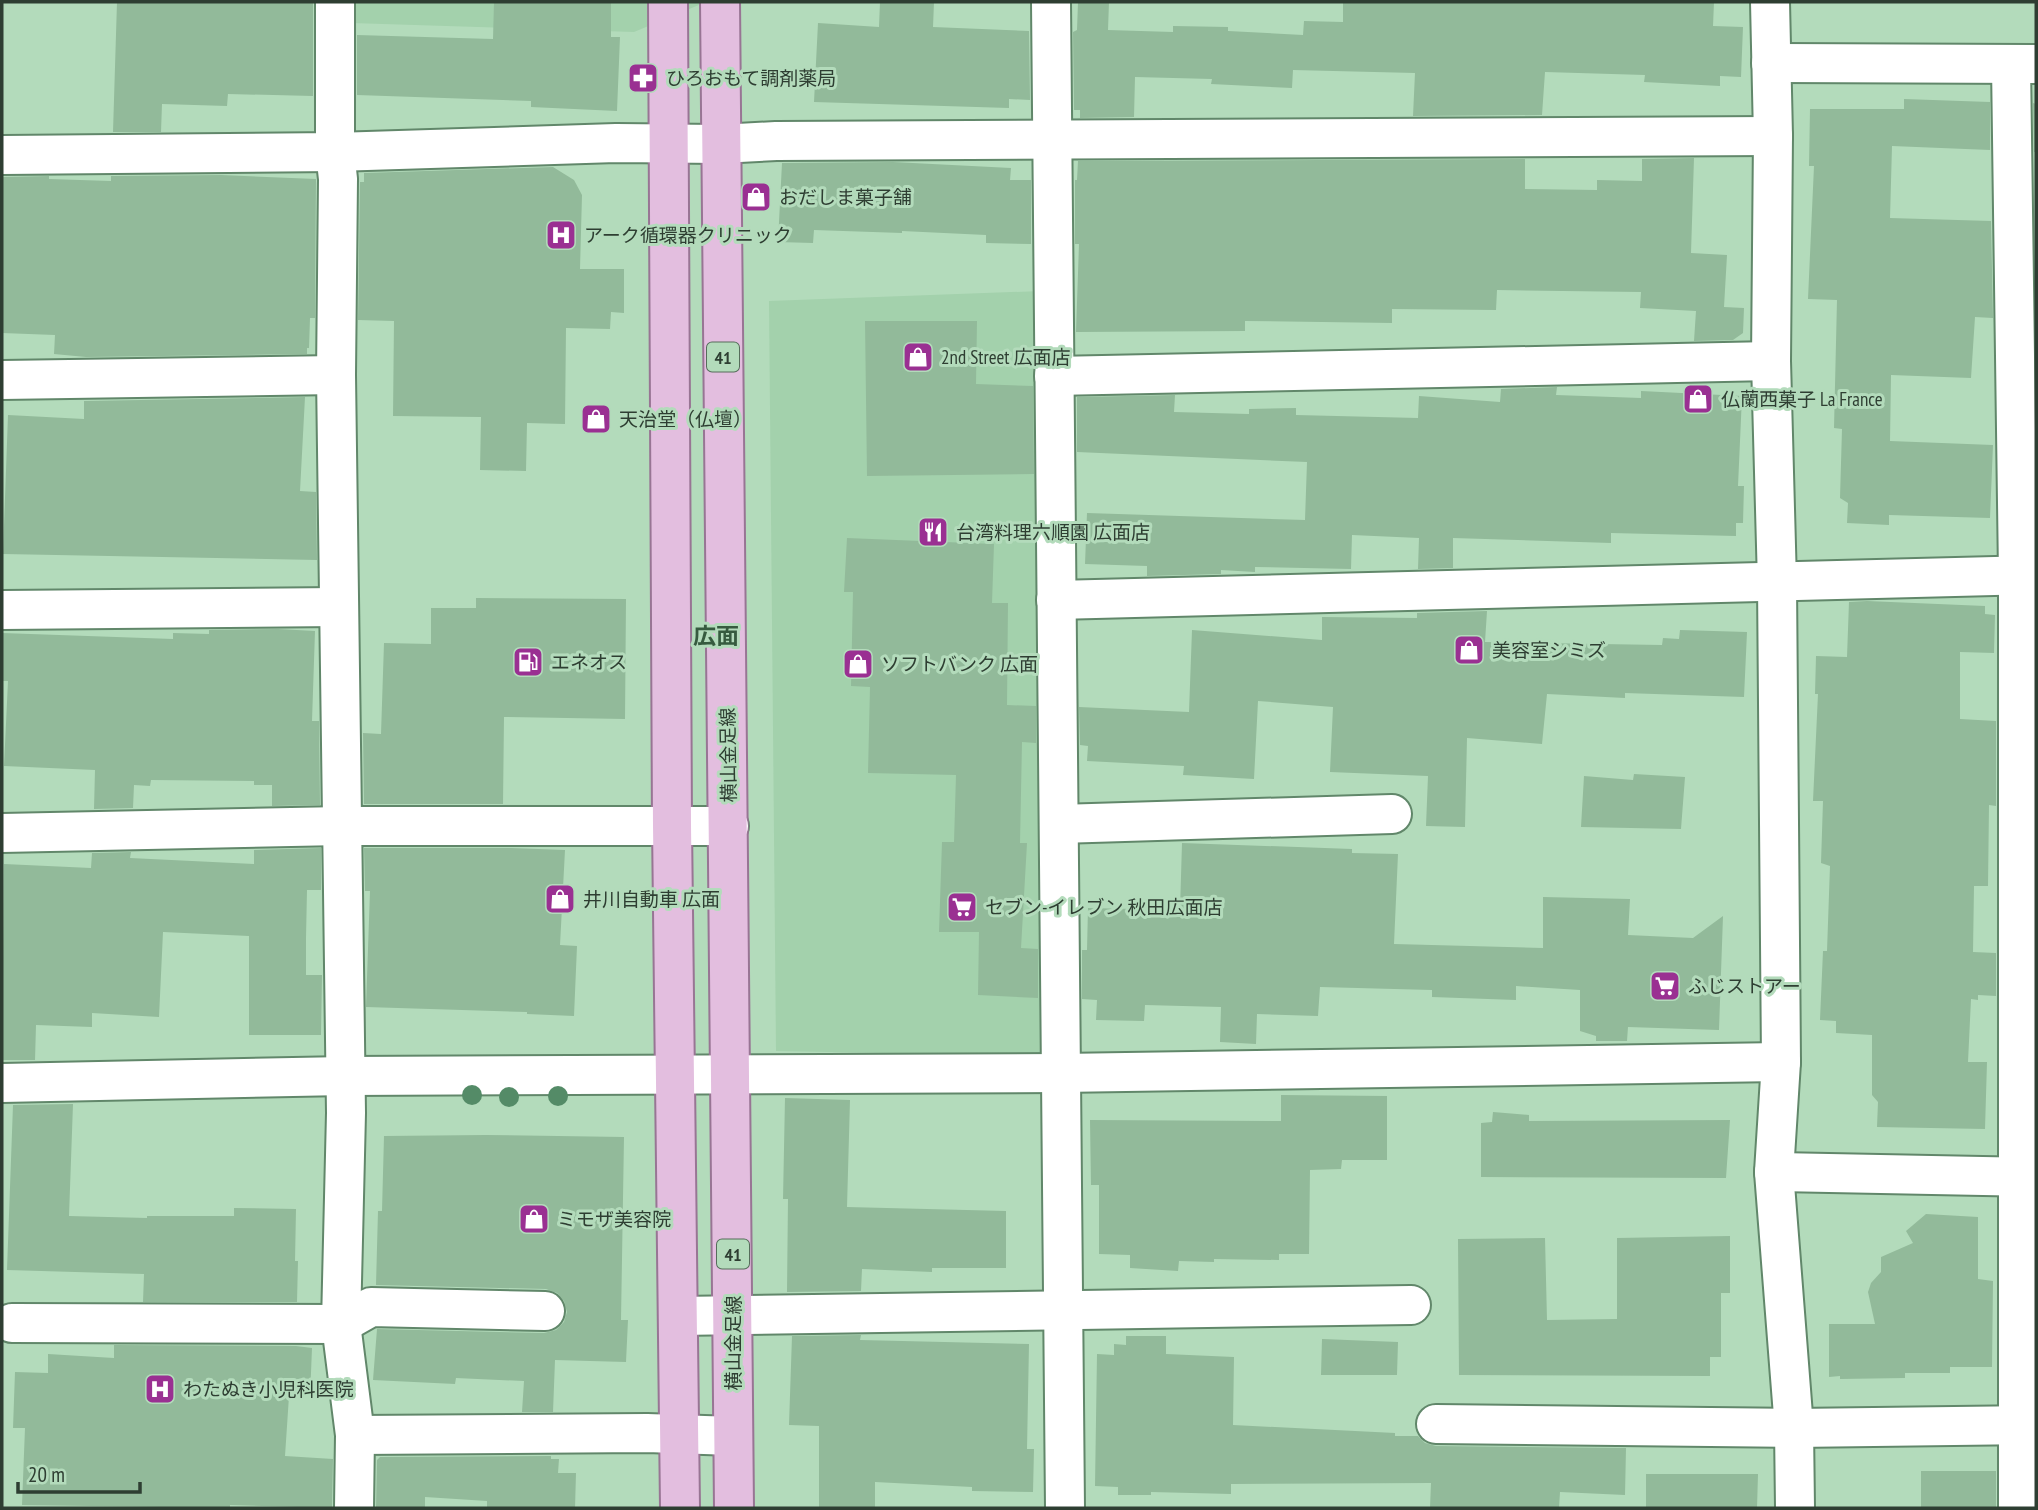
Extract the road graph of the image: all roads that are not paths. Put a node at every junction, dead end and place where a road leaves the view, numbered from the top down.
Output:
1 (335, 2) edge
2 (667, 2) edge
3 (720, 2) edge
4 (1051, 2) edge
5 (1770, 2) edge
6 (1771, 63) junction
7 (2024, 64) edge
8 (1773, 136) junction
9 (1052, 139) junction
10 (668, 144) junction
11 (720, 144) junction
12 (335, 152) junction
13 (2, 155) edge
14 (1772, 361) junction
15 (336, 375) junction
16 (1055, 376) junction
17 (2, 380) edge
18 (2027, 575) edge
19 (1777, 583) junction
20 (1056, 600) junction
21 (339, 607) junction
22 (2, 610) edge
23 (1392, 814) dead end
24 (1059, 824) junction
25 (671, 825) junction
26 (341, 826) junction
27 (729, 826) junction
28 (2, 833) edge
29 (1781, 1062) junction
30 (675, 1073) junction
31 (731, 1073) junction
32 (1061, 1073) junction
33 (345, 1076) junction
34 (2, 1083) edge
35 (1774, 1172) junction
36 (2028, 1177) edge
37 (1411, 1305) dead end
38 (1063, 1309) junction
39 (545, 1311) dead end
40 (734, 1315) junction
41 (678, 1316) junction
42 (12, 1323) dead end
43 (341, 1324) junction
44 (1436, 1424) dead end
45 (2027, 1425) edge
46 (1794, 1428) junction
47 (679, 1434) junction
48 (355, 1435) junction
49 (733, 1436) junction
50 (354, 1508) edge
51 (680, 1508) edge
52 (734, 1508) edge
53 (1065, 1508) edge
54 (1795, 1508) edge
55 (2018, 1508) edge

1 - 12 street
2 - 10 main road
3 - 11 main road, 横山金足線 / 41
4 - 9 street
5 - 6 street
6 - 7 street
6 - 8 street
7 - 18 street
8 - 9 street
8 - 14 street
9 - 11 street
9 - 16 street
10 - 11 street
10 - 12 street
10 - 25 main road
11 - 27 main road, 横山金足線 / 41
12 - 13 street
12 - 15 street
14 - 16 street
14 - 19 street
15 - 17 street
15 - 21 street
16 - 20 street
18 - 19 street
18 - 36 street
19 - 20 street
19 - 29 street
20 - 24 street
21 - 22 street
21 - 26 street
23 - 24 street
24 - 32 street
25 - 26 street
25 - 27 street
25 - 30 main road
26 - 28 street
26 - 33 street
27 - 31 main road, 横山金足線 / 41
29 - 32 street
29 - 35 street
30 - 31 street
30 - 33 street
30 - 41 main road
31 - 32 street
31 - 40 main road, 横山金足線 / 41
32 - 38 street
33 - 34 street
33 - 43 street
35 - 36 street
35 - 46 street
36 - 45 street
37 - 38 street
38 - 40 street
38 - 53 street
39 - 43 street
40 - 41 street
40 - 49 main road, 横山金足線 / 41
41 - 47 main road
42 - 43 street
43 - 48 street
44 - 46 street
45 - 46 street
45 - 55 street
46 - 54 street
47 - 48 street
47 - 49 street
47 - 51 main road
48 - 50 street
49 - 52 main road, 横山金足線 / 41

